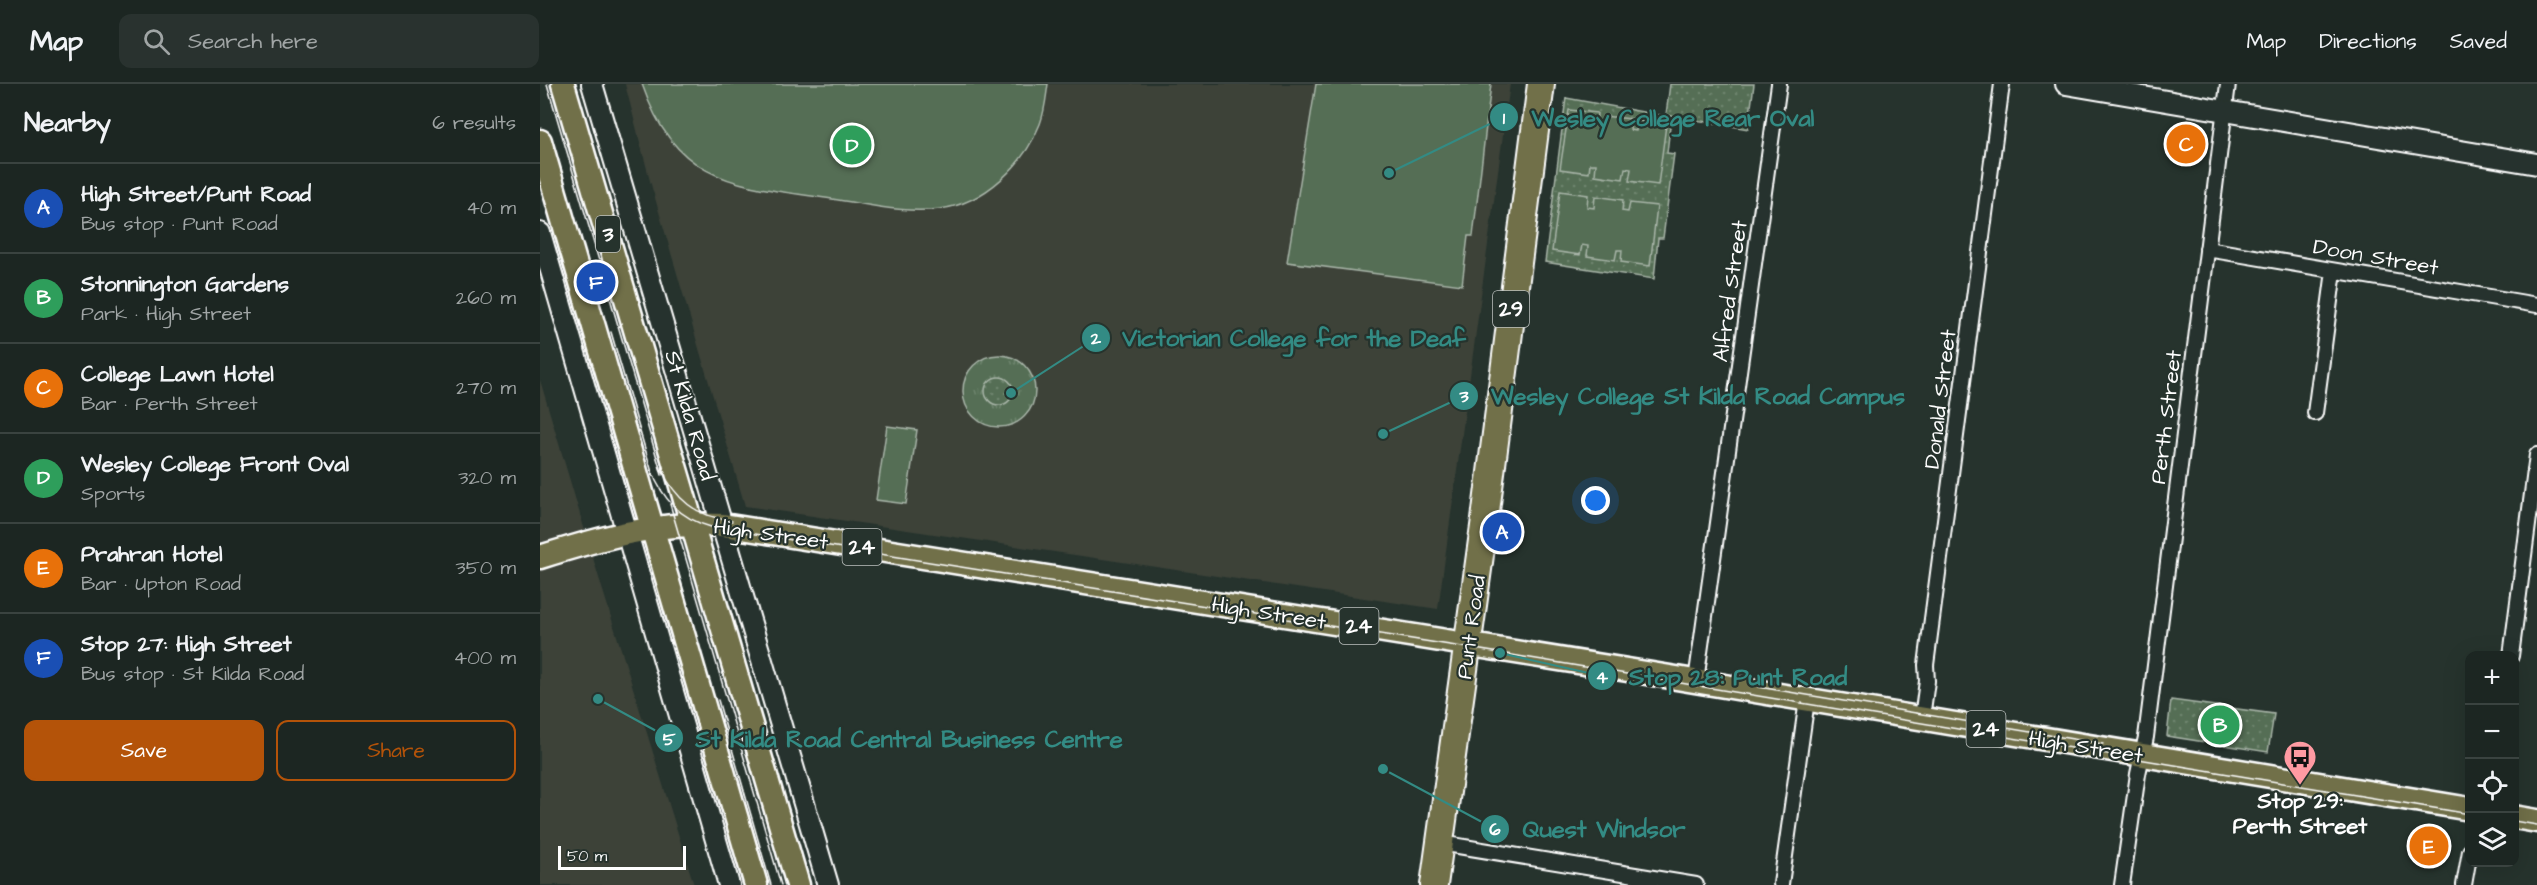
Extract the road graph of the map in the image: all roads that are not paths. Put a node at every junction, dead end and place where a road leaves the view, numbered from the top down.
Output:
1 (564, 84) edge
2 (592, 84) edge
3 (1541, 84) edge
4 (1779, 84) edge
5 (2001, 84) edge
6 (2066, 84) edge
7 (2228, 84) edge
8 (2225, 110) junction
9 (540, 141) edge
10 (2537, 164) edge
11 (540, 233) edge
12 (2207, 249) junction
13 (2334, 271) junction
14 (2537, 305) edge
15 (2315, 413) dead end
16 (2537, 455) edge
17 (671, 525) junction
18 (723, 525) junction
19 (627, 532) junction
20 (540, 556) edge
21 (1468, 644) junction
22 (2512, 651) edge
23 (1696, 681) junction
24 (1807, 700) junction
25 (1922, 718) junction
26 (2142, 755) junction
27 (2465, 809) edge
28 (2519, 818) edge
29 (2537, 821) edge
30 (1440, 843) junction
31 (2467, 867) edge
32 (729, 885) edge
33 (756, 885) edge
34 (798, 885) edge
35 (828, 885) edge
36 (1434, 885) edge
37 (1696, 885) edge
38 (1780, 885) edge
39 (2122, 885) edge
40 (2464, 885) edge

1 - 17 main road, St Kilda Road / 3
2 - 18 main road, St Kilda Road
3 - 21 highway, Punt Road / 29
4 - 23 street, Alfred Street
5 - 25 street, Donald Street
6 - 8 main road
7 - 8 street, Perth Street
8 - 10 main road
8 - 12 street, Perth Street
9 - 17 main road, St Kilda Road / 3
11 - 19 main road
12 - 13 street, Doon Street
12 - 26 street, Perth Street
13 - 14 street, Doon Street
13 - 15 street
16 - 22 street
17 - 18 main road, High Street / 24
17 - 19 main road, 24
17 - 33 main road, St Kilda Road / 3
17 - 34 main road, St Kilda Road / 3
18 - 21 main road, High Street / 24
18 - 35 main road, St Kilda Road
19 - 20 main road, 24
19 - 32 main road
21 - 23 main road, High Street / 24
21 - 30 highway, Punt Road / 29
23 - 24 main road, High Street / 24
24 - 25 main road, High Street / 24
24 - 38 street
25 - 26 main road, High Street / 24
26 - 27 main road, High Street / 24
26 - 39 street, Perth Street
28 - 29 main road
30 - 36 highway, Punt Road / 29
30 - 37 street
31 - 40 street

